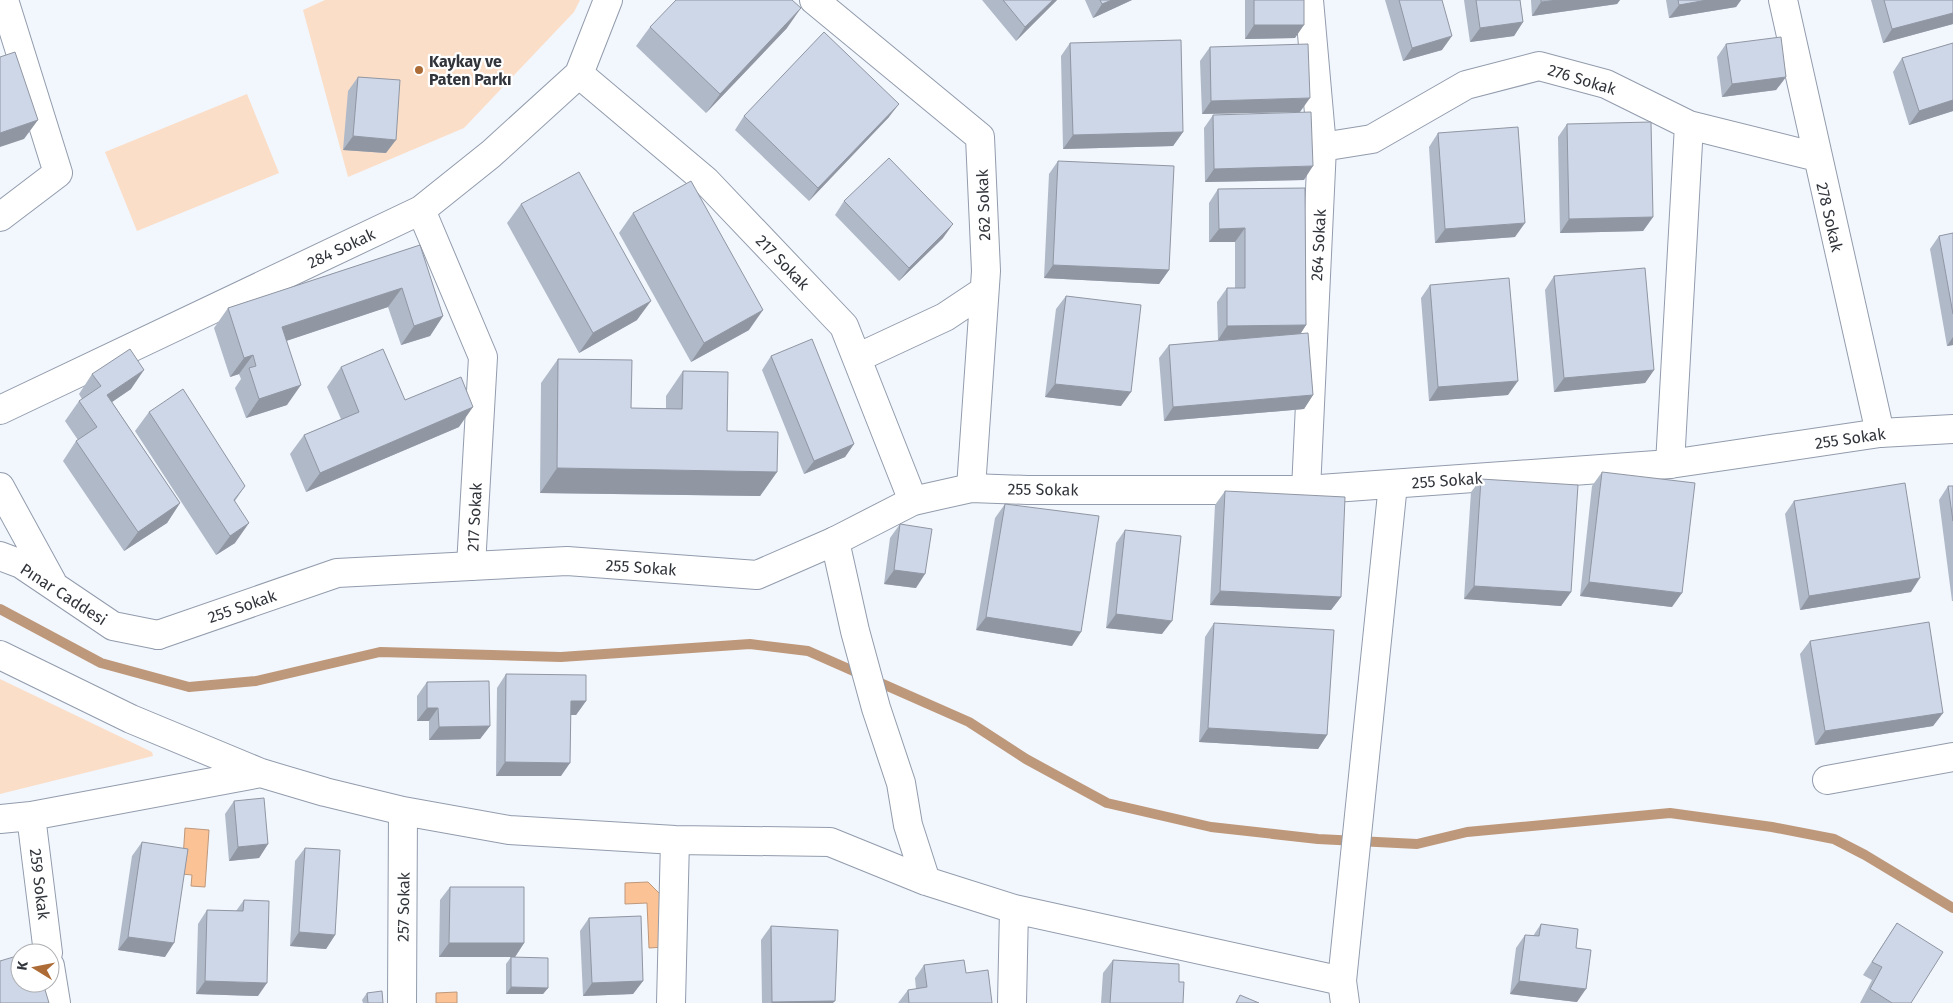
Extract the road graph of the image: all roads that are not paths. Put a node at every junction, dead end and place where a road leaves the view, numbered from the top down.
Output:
1 (4, 0) edge
2 (608, 0) edge
3 (814, 0) edge
4 (1309, 0) edge
5 (1783, 0) edge
6 (579, 74) junction
7 (1689, 125) junction
8 (1322, 147) junction
9 (1817, 157) junction
10 (420, 210) junction
11 (0, 217) edge
12 (984, 291) junction
13 (857, 358) junction
14 (0, 410) edge
15 (1953, 429) edge
16 (1880, 433) junction
17 (1670, 464) junction
18 (1393, 484) junction
19 (0, 487) edge
20 (971, 488) junction
21 (1306, 490) junction
22 (913, 501) junction
23 (834, 541) junction
24 (0, 556) edge
25 (471, 566) junction
26 (54, 586) junction
27 (158, 635) joint
28 (0, 655) edge
29 (1953, 757) edge
30 (261, 773) junction
31 (1827, 780) dead end
32 (403, 811) junction
33 (31, 816) junction
34 (0, 820) edge
35 (675, 840) junction
36 (926, 881) junction
37 (1014, 909) junction
38 (47, 943) edge
39 (1343, 992) edge
40 (402, 1003) edge
41 (671, 1003) edge
42 (1012, 1003) edge

1 - 11 street
2 - 6 street, 284 Sokak
3 - 12 street, 262 Sokak
4 - 8 street, 264 Sokak
5 - 9 street, 278 Sokak
6 - 10 street, 284 Sokak
6 - 13 street, 217 Sokak
7 - 8 street, 276 Sokak
7 - 9 street, 276 Sokak
7 - 17 street
8 - 21 street, 264 Sokak
9 - 16 street, 278 Sokak
10 - 14 street, 284 Sokak
10 - 25 street, 217 Sokak
12 - 13 street
12 - 20 street, 262 Sokak
13 - 22 street, 217 Sokak
15 - 16 street, 255 Sokak
16 - 17 street, 255 Sokak
17 - 18 street, 255 Sokak
18 - 21 street, 255 Sokak
18 - 39 street
19 - 26 street
20 - 21 street, 255 Sokak
20 - 22 street, 255 Sokak
22 - 23 street, 255 Sokak
23 - 25 street, 255 Sokak
23 - 36 street
24 - 26 street, Pınar Caddesi
25 - 27 street, 255 Sokak
26 - 27 street, Pınar Caddesi
28 - 30 street
29 - 31 street
30 - 32 street
30 - 33 street
32 - 35 street
32 - 40 street, 257 Sokak
33 - 34 street
33 - 38 street, 259 Sokak
35 - 36 street
35 - 41 street
36 - 37 street
37 - 39 street
37 - 42 street

